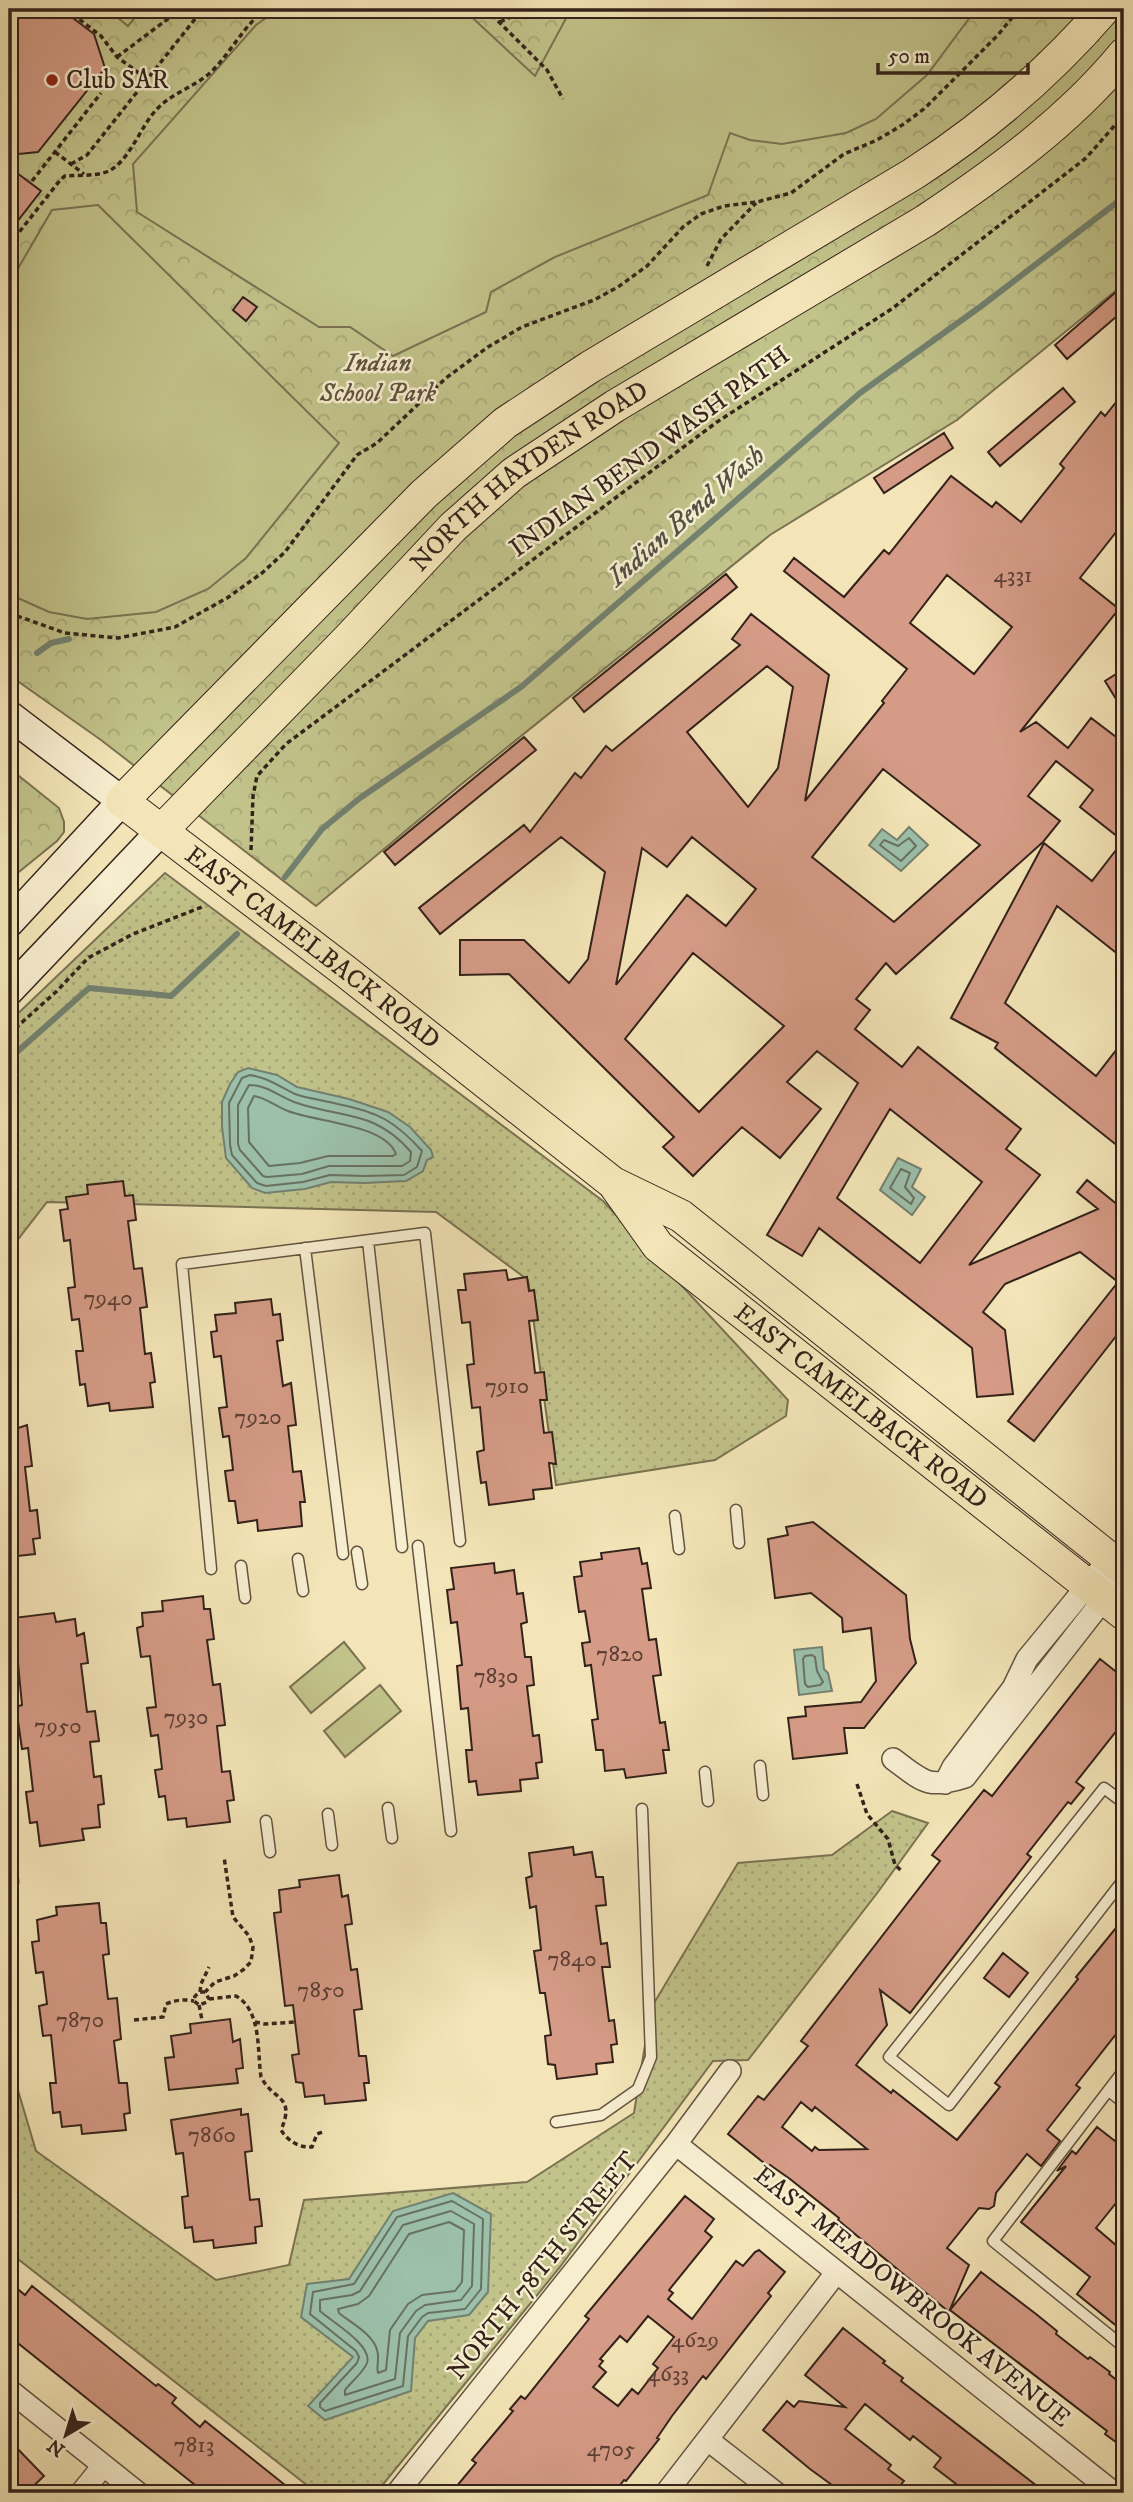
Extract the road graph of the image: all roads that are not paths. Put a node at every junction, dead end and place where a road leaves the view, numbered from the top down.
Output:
1 (1104, 9) edge
2 (1124, 54) edge
3 (9, 716) edge
4 (122, 801) junction
5 (162, 831) junction
6 (9, 923) edge
7 (9, 991) edge
8 (614, 1184) junction
9 (368, 1241) junction
10 (305, 1248) junction
11 (736, 1510) dead end
12 (675, 1517) dead end
13 (460, 1541) dead end
14 (739, 1543) dead end
15 (418, 1546) dead end
16 (402, 1547) dead end
17 (679, 1549) dead end
18 (357, 1552) dead end
19 (343, 1554) dead end
20 (299, 1559) dead end
21 (1121, 1563) edge
22 (241, 1566) dead end
23 (211, 1569) dead end
24 (362, 1584) dead end
25 (303, 1591) dead end
26 (245, 1598) dead end
27 (1105, 1598) edge
28 (893, 1759) dead end
29 (760, 1766) dead end
30 (705, 1772) dead end
31 (763, 1795) dead end
32 (708, 1801) dead end
33 (1124, 1803) edge
34 (388, 1808) dead end
35 (642, 1809) dead end
36 (328, 1814) dead end
37 (267, 1821) dead end
38 (451, 1831) dead end
39 (392, 1838) dead end
40 (332, 1845) dead end
41 (10, 1851) edge
42 (270, 1852) dead end
43 (1124, 1879) edge
44 (13, 1882) dead end
45 (1124, 2070) edge
46 (730, 2071) dead end
47 (1109, 2091) junction
48 (1124, 2103) edge
49 (556, 2122) dead end
50 (676, 2144) junction
51 (836, 2273) junction
52 (1124, 2347) edge
53 (9, 2390) edge
54 (708, 2440) junction
55 (103, 2466) junction
56 (80, 2493) edge
57 (138, 2493) edge
58 (397, 2493) edge
59 (666, 2493) edge
60 (776, 2493) edge
61 (1114, 2493) edge

1 - 4 main road, NORTH HAYDEN ROAD
2 - 5 main road, NORTH HAYDEN ROAD
3 - 4 main road, EAST CAMELBACK ROAD
4 - 5 main road, EAST CAMELBACK ROAD
4 - 6 main road, NORTH HAYDEN ROAD
5 - 7 main road, NORTH HAYDEN ROAD
5 - 8 main road, EAST CAMELBACK ROAD
8 - 21 main road, EAST CAMELBACK ROAD
8 - 27 main road, EAST CAMELBACK ROAD
9 - 10 lane
9 - 13 lane
9 - 16 lane
10 - 19 lane
10 - 23 lane
11 - 14 lane
12 - 17 lane
15 - 38 lane
18 - 24 lane
20 - 25 lane
21 - 27 street
22 - 26 lane
27 - 28 street
29 - 31 lane
30 - 32 lane
33 - 43 lane
34 - 39 lane
35 - 49 lane
36 - 40 lane
37 - 42 lane
41 - 44 lane
45 - 47 lane
46 - 50 street, NORTH 78TH STREET
47 - 48 lane
47 - 52 lane
50 - 51 street, EAST MEADOWBROOK AVENUE
50 - 58 street, NORTH 78TH STREET
51 - 54 street
51 - 61 street, EAST MEADOWBROOK AVENUE
53 - 55 street
54 - 59 street
54 - 60 street
55 - 56 street
55 - 57 street

